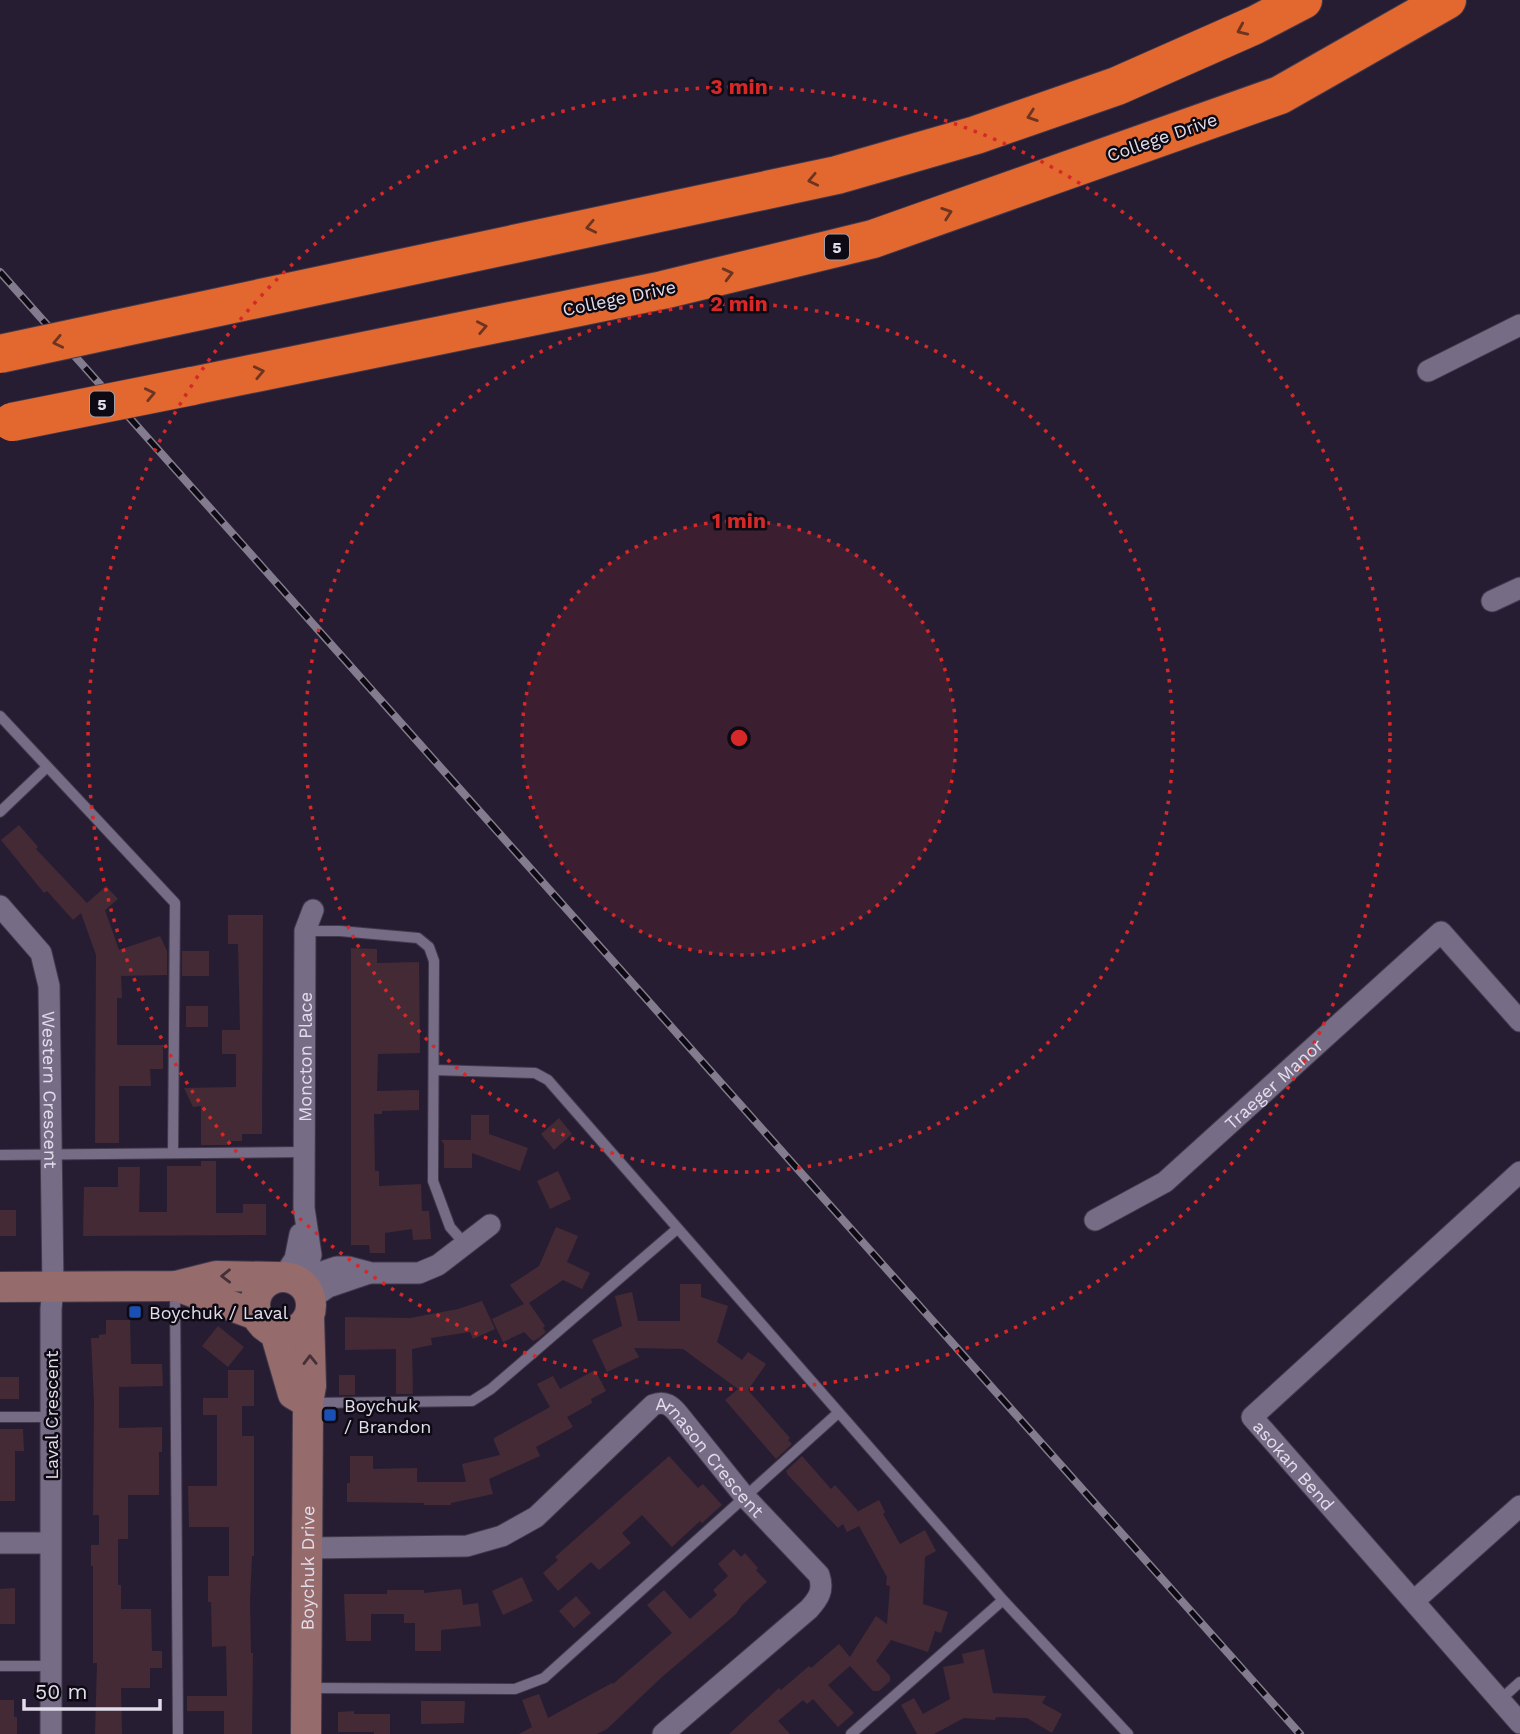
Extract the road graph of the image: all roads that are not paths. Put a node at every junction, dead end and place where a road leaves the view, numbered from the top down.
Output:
1 (1303, 0) edge
2 (1447, 0) edge
3 (1520, 325) edge
4 (0, 354) edge
5 (1428, 371) dead end
6 (6, 424) edge
7 (1520, 588) edge
8 (1492, 601) dead end
9 (0, 716) edge
10 (47, 768) junction
11 (0, 812) edge
12 (0, 906) edge
13 (313, 910) dead end
14 (305, 932) junction
15 (1520, 1021) edge
16 (434, 1070) junction
17 (304, 1152) junction
18 (173, 1153) junction
19 (0, 1155) edge
20 (50, 1156) junction
21 (1520, 1172) edge
22 (1095, 1220) dead end
23 (490, 1225) dead end
24 (677, 1229) junction
25 (464, 1243) junction
26 (176, 1286) junction
27 (0, 1287) edge
28 (53, 1287) junction
29 (298, 1290) junction
30 (266, 1324) junction
31 (308, 1403) junction
32 (838, 1413) junction
33 (0, 1417) edge
34 (51, 1417) junction
35 (745, 1497) junction
36 (1520, 1506) edge
37 (50, 1542) junction
38 (0, 1543) edge
39 (307, 1548) junction
40 (1003, 1600) junction
41 (1414, 1601) junction
42 (0, 1666) edge
43 (51, 1666) junction
44 (1520, 1682) edge
45 (307, 1688) junction
46 (1500, 1700) junction
47 (1520, 1723) edge
48 (51, 1734) edge
49 (178, 1734) edge
50 (306, 1734) edge
51 (663, 1734) edge
52 (850, 1734) edge
53 (1128, 1734) edge

1 -> 4 highway, bridge
6 -> 2 highway, College Drive / 5, bridge
3 - 5 street
7 - 8 street
9 - 10 lane
10 - 11 lane
10 - 18 lane
12 - 20 street, Western Crescent
13 - 14 street, Moncton Place
14 - 16 lane
14 - 17 street, Moncton Place
15 - 22 street, Traeger Manor
16 - 24 lane
16 - 25 lane
17 - 18 lane
17 - 29 street, Moncton Place
18 - 20 lane
19 - 20 lane
20 - 28 street, Western Crescent
21 - 41 street, asokan Bend
23 - 25 street
24 - 31 lane
24 - 32 lane
25 - 29 street
26 - 28 street
29 -> 26 street
26 - 30 street
26 - 49 lane
27 - 28 street
28 - 34 street, Laval Crescent
29 - 30 street
29 - 30 street
31 -> 29 street, Boychuk Drive
30 - 31 street
31 - 39 street, Boychuk Drive
32 - 35 lane
32 - 40 lane
33 - 34 lane
34 - 37 street, Laval Crescent
35 - 39 street, Arnason Crescent
35 - 45 lane
35 - 51 street, Arnason Crescent
36 - 41 street
37 - 38 street
37 - 43 street, Laval Crescent
39 - 45 street, Boychuk Drive
40 - 52 lane
40 - 53 lane
41 - 46 street, asokan Bend
42 - 43 lane
43 - 48 street, Laval Crescent
44 - 46 lane
45 - 50 street, Boychuk Drive
46 - 47 street, asokan Bend

